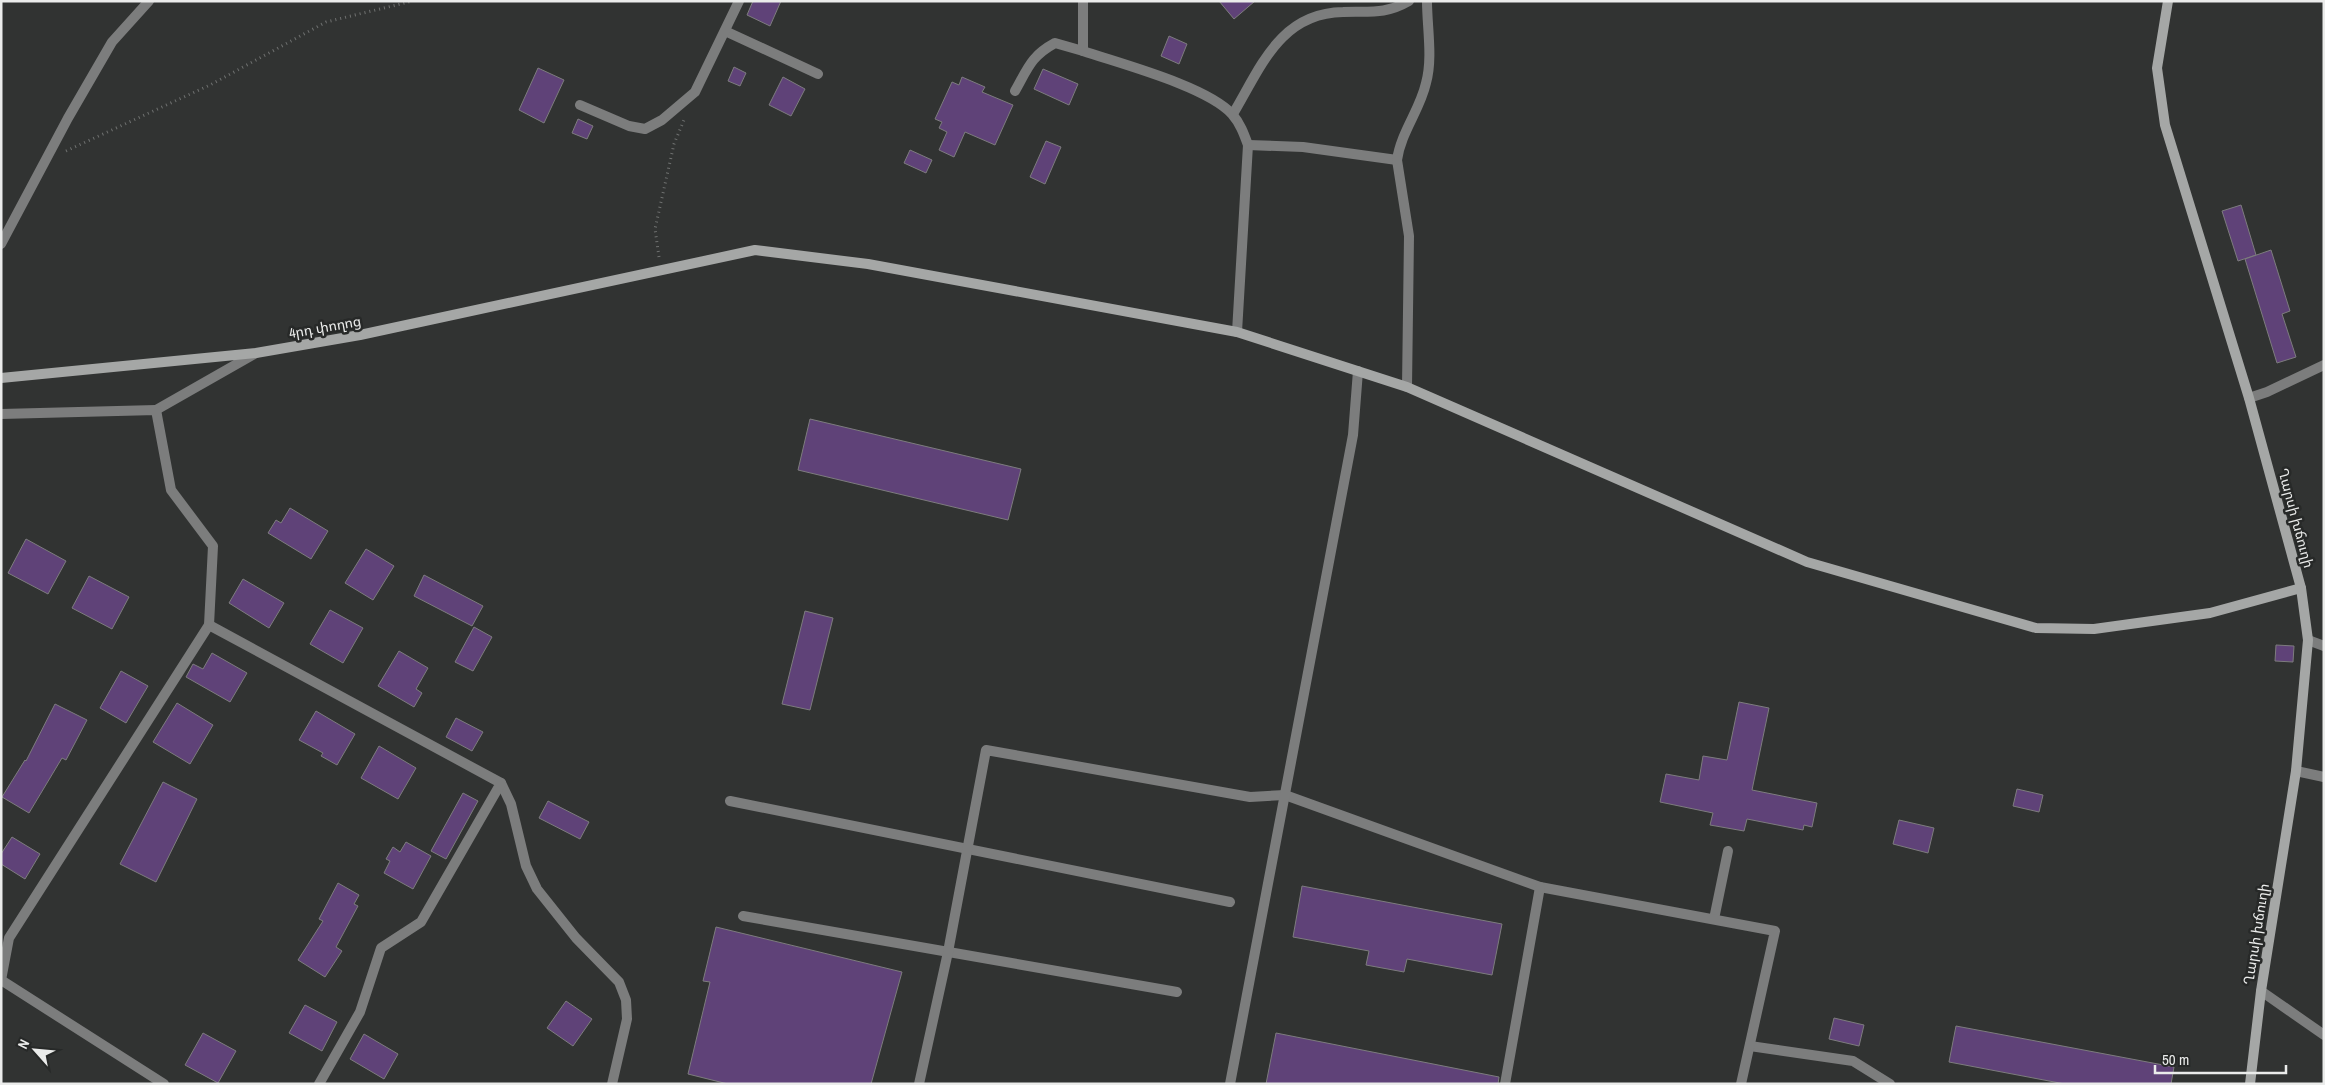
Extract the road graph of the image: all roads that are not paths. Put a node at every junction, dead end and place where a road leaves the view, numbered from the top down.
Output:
1 (149, 1) edge
2 (739, 1) edge
3 (1083, 1) edge
4 (1409, 1) edge
5 (1426, 1) edge
6 (2168, 1) edge
7 (725, 30) junction
8 (1083, 51) junction
9 (818, 74) dead end
10 (1016, 91) dead end
11 (580, 105) dead end
12 (1232, 114) junction
13 (1248, 145) junction
14 (1397, 160) junction
15 (1, 244) edge
16 (1237, 332) junction
17 (256, 353) junction
18 (2324, 365) edge
19 (1358, 371) junction
20 (1, 378) edge
21 (1407, 388) junction
22 (2249, 398) junction
23 (156, 410) junction
24 (1, 414) edge
25 (2301, 588) junction
26 (209, 625) junction
27 (2308, 640) junction
28 (2324, 646) edge
29 (2296, 771) junction
30 (2324, 778) edge
31 (500, 783) junction
32 (1285, 795) junction
33 (730, 801) dead end
34 (967, 849) junction
35 (1728, 851) dead end
36 (1540, 887) junction
37 (1230, 902) dead end
38 (743, 916) dead end
39 (1714, 920) junction
40 (5, 938) edge
41 (948, 952) junction
42 (1, 980) edge
43 (2261, 991) junction
44 (1177, 992) dead end
45 (2324, 1035) edge
46 (1750, 1046) junction
47 (164, 1084) edge
48 (319, 1084) edge
49 (612, 1084) edge
50 (919, 1084) edge
51 (1230, 1084) edge
52 (1505, 1084) edge
53 (1741, 1084) edge
54 (1890, 1084) edge
55 (2250, 1084) edge

1 - 15 street
2 - 7 street
3 - 8 street
4 - 12 street
5 - 14 street
6 - 22 street, Ղարսի խճուղի
7 - 9 street
7 - 11 street
8 - 10 street
8 - 12 street
12 - 13 street
13 - 14 street
13 - 16 street
14 - 21 street
16 - 17 street, 4րդ փողոց
16 - 19 street, 4րդ փողոց
17 - 20 street, 4րդ փողոց
17 - 23 street
18 - 22 street
19 - 21 street, 4րդ փողոց
19 - 32 street
21 - 25 street, 4րդ փողոց
22 - 25 street, Ղարսի խճուղի
23 - 24 street
23 - 26 street
25 - 27 street, Ղարսի խճուղի
26 - 31 street
26 - 40 street
27 - 28 street
27 - 29 street, Ղարսի խճուղի
29 - 30 street
29 - 43 street, Ղարսի խճուղի
31 - 48 street
31 - 49 street
32 - 34 street
32 - 36 street
32 - 51 street
33 - 34 street
34 - 37 street
34 - 41 street
35 - 39 street
36 - 39 street
36 - 52 street
38 - 41 street
39 - 46 street
40 - 42 street
41 - 44 street
41 - 50 street
42 - 47 street
43 - 45 street
43 - 55 street, Ղարսի խճուղի
46 - 53 street
46 - 54 street

